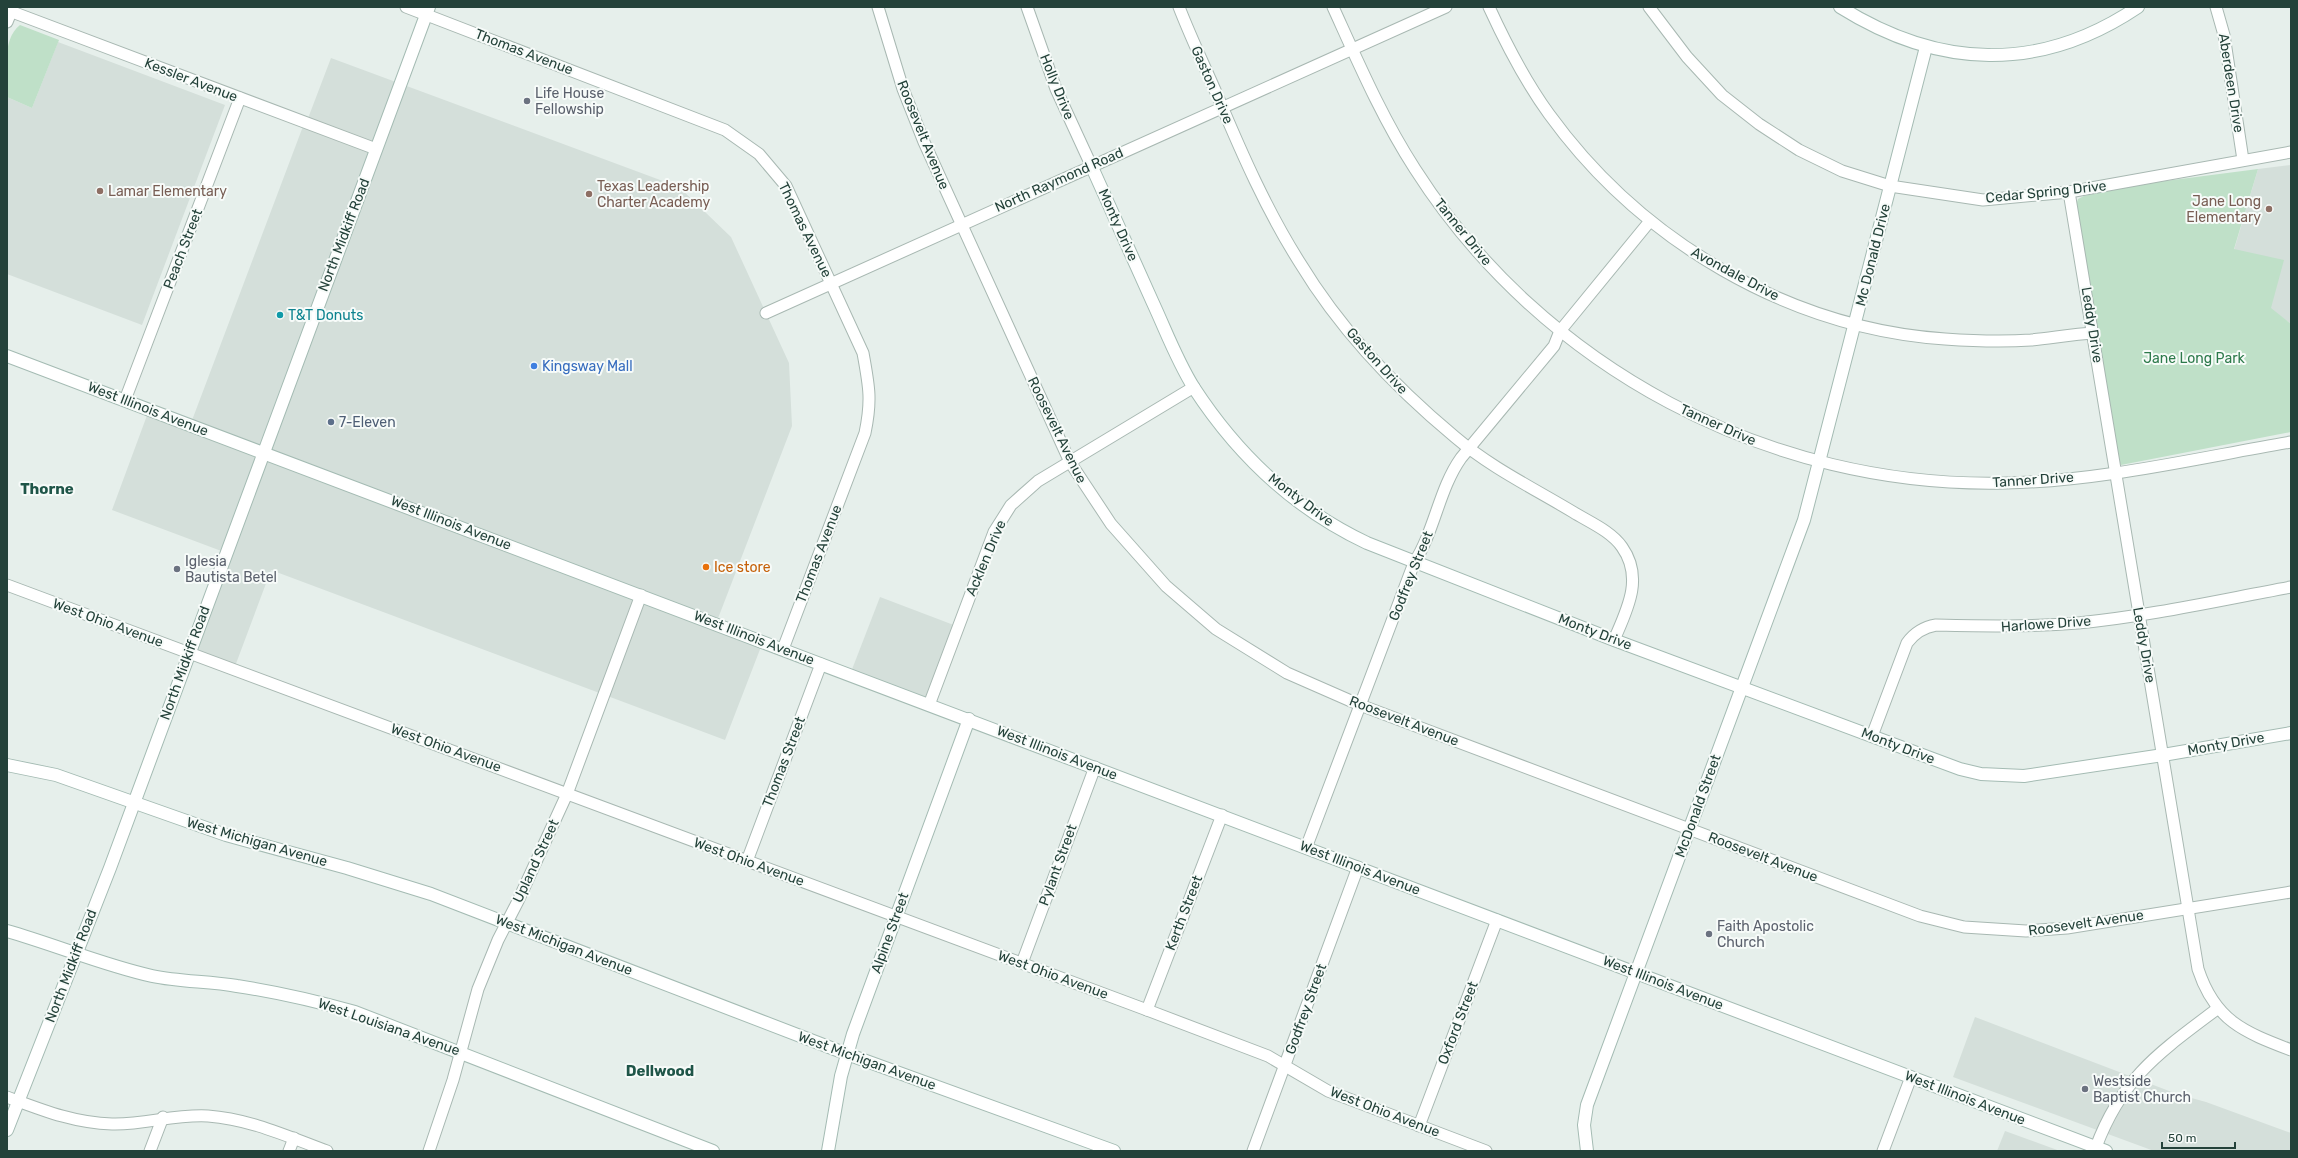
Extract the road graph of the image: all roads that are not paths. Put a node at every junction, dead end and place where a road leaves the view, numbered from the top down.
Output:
1 (406, 7) edge
2 (878, 7) edge
3 (1027, 7) edge
4 (1179, 7) edge
5 (1332, 7) edge
6 (1446, 7) edge
7 (1489, 7) edge
8 (1649, 7) edge
9 (1840, 7) edge
10 (2138, 7) edge
11 (2216, 7) edge
12 (428, 11) edge
13 (9, 13) edge
14 (1926, 47) junction
15 (1352, 48) junction
16 (240, 98) junction
17 (1223, 109) junction
18 (376, 149) junction
19 (2291, 152) edge
20 (2243, 160) junction
21 (1091, 165) junction
22 (1890, 186) junction
23 (2070, 192) junction
24 (1650, 220) junction
25 (961, 224) junction
26 (831, 283) junction
27 (766, 313) dead end
28 (1856, 324) junction
29 (1560, 331) junction
30 (2094, 333) junction
31 (7, 356) edge
32 (1194, 387) junction
33 (125, 400) junction
34 (2291, 442) edge
35 (1470, 449) junction
36 (262, 452) junction
37 (1070, 462) junction
38 (1820, 462) junction
39 (2116, 473) junction
40 (1414, 563) junction
41 (7, 585) edge
42 (2291, 587) edge
43 (641, 595) junction
44 (2139, 614) junction
45 (1614, 640) junction
46 (783, 649) junction
47 (189, 653) junction
48 (821, 664) junction
49 (1742, 687) junction
50 (929, 705) junction
51 (1360, 705) junction
52 (969, 720) junction
53 (2291, 733) edge
54 (1872, 736) junction
55 (2163, 755) junction
56 (7, 765) edge
57 (1095, 767) junction
58 (567, 794) junction
59 (133, 803) junction
60 (1222, 815) junction
61 (1689, 830) junction
62 (1306, 848) junction
63 (747, 861) junction
64 (1358, 867) junction
65 (2291, 892) edge
66 (2189, 908) junction
67 (896, 916) junction
68 (1497, 920) junction
69 (506, 923) junction
70 (7, 932) edge
71 (76, 953) junction
72 (1022, 963) junction
73 (1637, 972) junction
74 (2217, 1009) junction
75 (1147, 1010) junction
76 (2291, 1050) edge
77 (460, 1052) junction
78 (847, 1054) junction
79 (1285, 1066) junction
80 (1911, 1078) junction
81 (12, 1099) edge
82 (163, 1117) junction
83 (1419, 1126) junction
84 (7, 1130) edge
85 (294, 1138) junction
86 (2101, 1149) edge
87 (150, 1151) edge
88 (289, 1151) edge
89 (328, 1151) edge
90 (429, 1151) edge
91 (713, 1151) edge
92 (828, 1151) edge
93 (1114, 1151) edge
94 (1253, 1151) edge
95 (1486, 1151) edge
96 (1587, 1151) edge
97 (1883, 1151) edge

1 - 12 street, Thomas Avenue
2 - 25 street, Roosevelt Avenue
3 - 21 street, Holly Drive
4 - 17 street, Gaston Drive
5 - 15 street, Tanner Drive
6 - 15 street, North Raymond Road
7 - 24 street, Avondale Drive
8 - 22 street, Cedar Spring Drive
9 - 14 street
10 - 14 street
11 - 20 street, Aberdeen Drive
12 - 18 street, North Midkiff Road
12 - 26 street, Thomas Avenue
13 - 16 street, Kessler Avenue
14 - 22 street, Mc Donald Drive
15 - 17 street, North Raymond Road
15 - 29 street, Tanner Drive
16 - 18 street, Kessler Avenue
16 - 33 street, Peach Street
17 - 21 street, North Raymond Road
17 - 35 street, Gaston Drive
18 - 36 street, North Midkiff Road
19 - 20 street, Cedar Spring Drive
20 - 23 street, Cedar Spring Drive
21 - 25 street, North Raymond Road
21 - 32 street, Monty Drive
22 - 23 street, Cedar Spring Drive
22 - 28 street, Mc Donald Drive
23 - 30 street, Leddy Drive
24 - 28 street, Avondale Drive
24 - 29 street
25 - 26 street, North Raymond Road
25 - 37 street, Roosevelt Avenue
26 - 27 street, North Raymond Road
26 - 46 street, Thomas Avenue
28 - 30 street, Avondale Drive
28 - 38 street, Mc Donald Drive
29 - 35 street, Godfrey Street
29 - 38 street, Tanner Drive
30 - 39 street, Leddy Drive
31 - 33 street, West Illinois Avenue
32 - 37 street, Acklen Drive
32 - 40 street, Monty Drive
33 - 36 street, West Illinois Avenue
34 - 39 street, Tanner Drive
35 - 40 street, Godfrey Street
35 - 45 street, Gaston Drive
36 - 43 street, West Illinois Avenue
36 - 47 street, North Midkiff Road
37 - 50 street, Acklen Drive
37 - 51 street, Roosevelt Avenue
38 - 39 street, Tanner Drive
38 - 49 street, McDonald Street
39 - 44 street, Leddy Drive
40 - 45 street, Monty Drive
40 - 51 street, Godfrey Street
41 - 47 street, West Ohio Avenue
42 - 44 street, Harlowe Drive
43 - 46 street, West Illinois Avenue
43 - 58 street, Upland Street
44 - 54 street, Harlowe Drive
44 - 55 street, Leddy Drive
45 - 49 street, Monty Drive
46 - 48 street, West Illinois Avenue
47 - 58 street, West Ohio Avenue
47 - 59 street, North Midkiff Road
48 - 50 street, West Illinois Avenue
48 - 63 street, Thomas Street
49 - 54 street, Monty Drive
49 - 61 street, McDonald Street
50 - 52 street, West Illinois Avenue
51 - 61 street, Roosevelt Avenue
51 - 62 street, Godfrey Street
52 - 57 street, West Illinois Avenue
52 - 67 street, Alpine Street
53 - 55 street, Monty Drive
54 - 55 street, Monty Drive
55 - 66 street, Leddy Drive
56 - 59 street, West Michigan Avenue
57 - 60 street, West Illinois Avenue
57 - 72 street, Pylant Street
58 - 63 street, West Ohio Avenue
58 - 69 street, Upland Street
59 - 69 street, West Michigan Avenue
59 - 71 street, North Midkiff Road
60 - 62 street, West Illinois Avenue
60 - 75 street, Kerth Street
61 - 66 street, Roosevelt Avenue
61 - 73 street, McDonald Street
62 - 64 street, West Illinois Avenue
63 - 67 street, West Ohio Avenue
64 - 68 street, West Illinois Avenue
64 - 79 street, Godfrey Street
65 - 66 street, Roosevelt Avenue
66 - 74 street, Leddy Drive
67 - 72 street, West Ohio Avenue
67 - 78 street, Alpine Street
68 - 73 street, West Illinois Avenue
68 - 83 street, Oxford Street
69 - 77 street, Upland Street
69 - 78 street, West Michigan Avenue
70 - 71 street, West Louisiana Avenue
71 - 77 street, West Louisiana Avenue
71 - 81 street, North Midkiff Road
72 - 75 street, West Ohio Avenue
73 - 80 street, West Illinois Avenue
73 - 96 street, McDonald Street
74 - 76 street, Leddy Drive
74 - 86 street
75 - 79 street, West Ohio Avenue
77 - 90 street, Upland Street
77 - 91 street, West Louisiana Avenue
78 - 92 street, Alpine Street
78 - 93 street, West Michigan Avenue
79 - 83 street, West Ohio Avenue
79 - 94 street, Godfrey Street
80 - 86 street, West Illinois Avenue
80 - 97 street
81 - 82 street
81 - 84 street, North Midkiff Road
82 - 85 street
82 - 87 street
83 - 95 street, West Ohio Avenue
85 - 88 street
85 - 89 street

